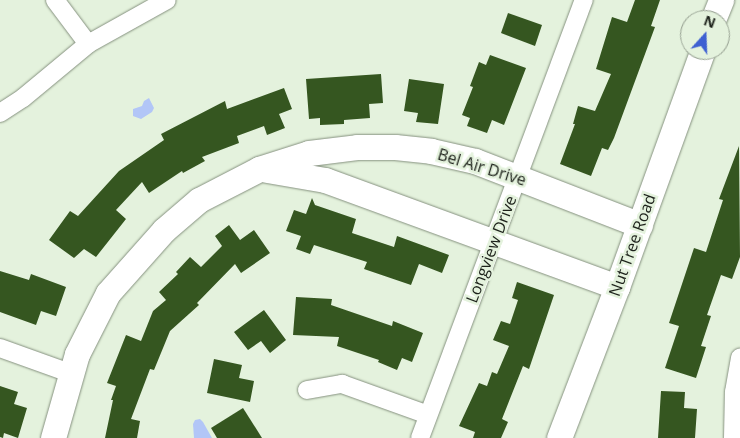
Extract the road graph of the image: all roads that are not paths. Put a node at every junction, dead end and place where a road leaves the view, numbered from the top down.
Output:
1 (55, 0) edge
2 (167, 0) edge
3 (581, 1) edge
4 (88, 44) junction
5 (699, 60) edge
6 (0, 113) edge
7 (259, 169) junction
8 (519, 177) junction
9 (640, 225) junction
10 (493, 242) junction
11 (617, 287) junction
12 (0, 348) edge
13 (740, 358) edge
14 (70, 373) junction
15 (307, 390) dead end
16 (428, 415) junction
17 (53, 438) edge
18 (420, 438) edge
19 (559, 438) edge
20 (734, 438) edge

1 - 4 street
2 - 4 street
3 - 8 street, Longview Drive
4 - 6 street
5 - 9 street, Nut Tree Road
7 - 8 street, Bel Air Drive
7 - 10 street
7 - 14 street, Bel Air Drive
8 - 9 street, Bel Air Drive
8 - 10 street, Longview Drive
9 - 11 street, Nut Tree Road
10 - 11 street
10 - 16 street, Longview Drive
11 - 19 street, Nut Tree Road
12 - 14 street
13 - 20 street
14 - 17 street, Bel Air Drive
15 - 16 street
16 - 18 street, Longview Drive

